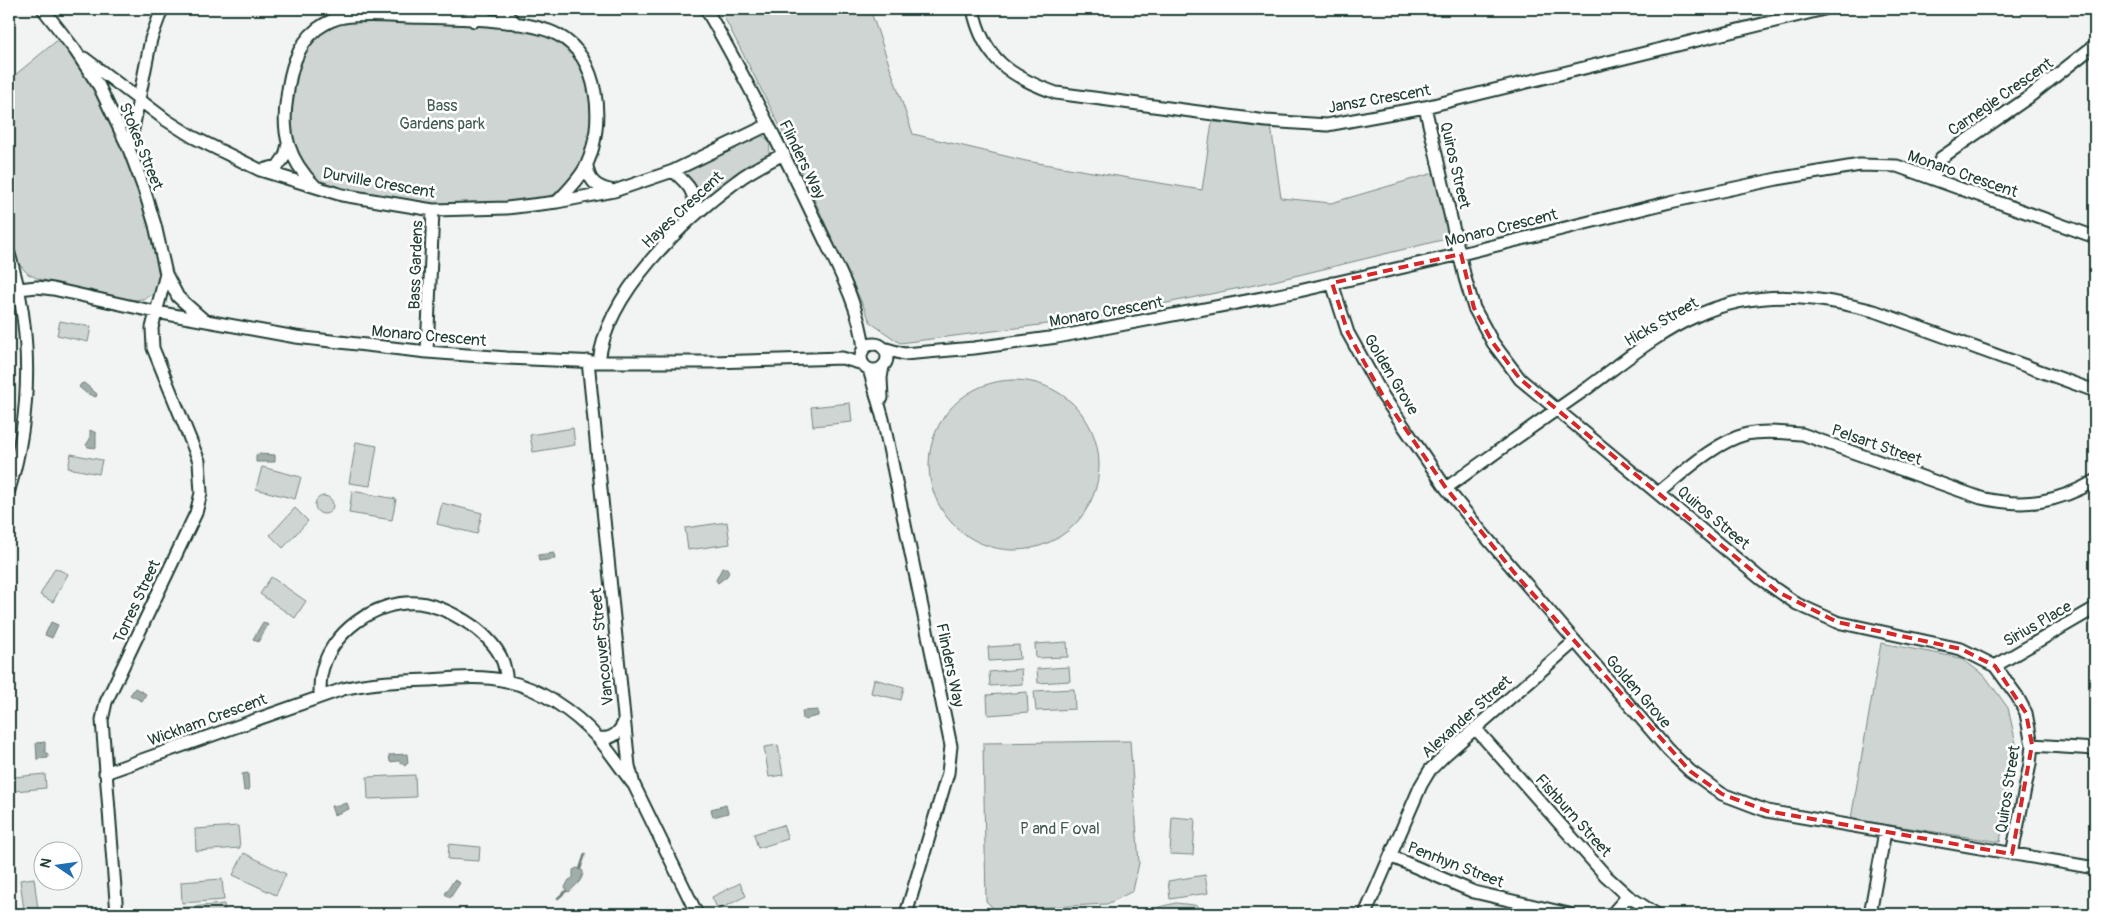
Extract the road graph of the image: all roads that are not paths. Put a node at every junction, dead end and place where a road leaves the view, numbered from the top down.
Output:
1 (43, 9) edge
2 (162, 9) edge
3 (487, 9) edge
4 (500, 9) edge
5 (706, 9) edge
6 (973, 9) edge
7 (1824, 9) edge
8 (1796, 12) edge
9 (474, 20) junction
10 (517, 24) junction
11 (2095, 45) edge
12 (75, 50) junction
13 (139, 101) junction
14 (1425, 107) junction
15 (768, 125) junction
16 (288, 144) junction
17 (129, 149) junction
18 (784, 154) junction
19 (587, 166) junction
20 (260, 170) junction
21 (673, 171) junction
22 (1933, 179) junction
23 (316, 188) junction
24 (614, 190) junction
25 (556, 202) junction
26 (434, 210) junction
27 (696, 214) junction
28 (2095, 237) edge
29 (9, 254) edge
30 (1460, 254) junction
31 (166, 274) junction
32 (1332, 283) junction
33 (13, 289) edge
34 (156, 312) junction
35 (204, 320) junction
36 (862, 328) junction
37 (880, 346) junction
38 (863, 349) junction
39 (427, 352) junction
40 (904, 354) junction
41 (842, 358) junction
42 (593, 361) junction
43 (884, 365) junction
44 (866, 366) junction
45 (2095, 392) edge
46 (1557, 409) junction
47 (883, 419) junction
48 (2095, 481) edge
49 (1446, 488) junction
50 (9, 490) edge
51 (1660, 492) junction
52 (2095, 608) edge
53 (1575, 641) junction
54 (1995, 666) junction
55 (507, 681) junction
56 (320, 696) junction
57 (625, 720) junction
58 (1475, 728) junction
59 (598, 738) junction
60 (2032, 745) junction
61 (2095, 749) edge
62 (105, 773) junction
63 (634, 785) junction
64 (1885, 832) junction
65 (2012, 854) junction
66 (1390, 856) junction
67 (2095, 868) edge
68 (1628, 896) junction
69 (117, 914) edge
70 (697, 914) edge
71 (906, 914) edge
72 (1365, 914) edge
73 (1568, 914) edge
74 (1612, 914) edge
75 (1656, 914) edge
76 (1870, 914) edge

1 - 12 street, Stokes Street
2 - 13 street
3 - 9 street
4 - 10 street
5 - 15 street, Flinders Way
6 - 14 street, Jansz Crescent
7 - 8 street, Jansz Crescent
8 - 14 street, Jansz Crescent
9 - 10 street
9 - 16 street
10 - 19 street
11 - 22 street, Carnegie Crescent
12 - 13 street, Durville Crescent
12 - 17 street, Stokes Street
13 - 17 street
13 - 20 street, Durville Crescent
14 - 30 street, Quiros Street
15 - 18 street, Flinders Way
15 - 21 street, Durville Crescent
16 - 20 street
16 - 23 street
17 - 31 street, Stokes Street
18 - 27 street, Hayes Crescent
18 - 36 street, Flinders Way
19 - 24 street
19 - 25 street
20 - 23 street, Durville Crescent
21 - 24 street, Durville Crescent
21 - 27 street
22 - 28 street, Monaro Crescent
22 - 30 street, Monaro Crescent
23 - 26 street, Durville Crescent
24 - 25 street, Durville Crescent
25 - 26 street, Durville Crescent
26 - 39 street, Bass Gardens
27 - 42 street, Hayes Crescent
29 - 33 street
30 - 32 street, Monaro Crescent
30 - 46 street, Quiros Street
31 - 34 street, Stokes Street
31 - 35 street
32 - 40 street, Monaro Crescent
32 - 49 street, Golden Grove
33 - 34 street, Monaro Crescent
33 - 50 street
34 - 35 street, Monaro Crescent
34 - 62 street, Torres Street
35 - 39 street, Monaro Crescent
36 - 37 street, Flinders Way
36 - 38 street, Flinders Way
37 - 38 street
37 - 40 street, Monaro Crescent
37 - 43 street
38 - 41 street, Monaro Crescent
38 - 44 street
39 - 42 street, Monaro Crescent
40 - 43 street, Monaro Crescent
41 - 42 street, Monaro Crescent
41 - 44 street, Monaro Crescent
42 - 57 street, Vancouver Street
43 - 44 street
43 - 47 street, Flinders Way
44 - 47 street, Flinders Way
45 - 46 street, Hicks Street
46 - 49 street, Hicks Street
46 - 51 street, Quiros Street
47 - 71 street, Flinders Way
48 - 51 street, Pelsart Street
49 - 53 street, Golden Grove
51 - 54 street, Quiros Street
52 - 54 street, Sirius Place
53 - 58 street, Alexander Street
53 - 64 street, Golden Grove
54 - 60 street, Quiros Street
55 - 56 street, Wickham Crescent
55 - 56 street
55 - 59 street, Wickham Crescent
56 - 62 street, Wickham Crescent
57 - 59 street
57 - 63 street, Vancouver Street
58 - 66 street, Alexander Street
58 - 68 street, Fishburn Street
59 - 63 street, Wickham Crescent
60 - 61 street
60 - 65 street, Quiros Street
62 - 69 street, Torres Street
63 - 70 street, Vancouver Street
64 - 65 street, Golden Grove
64 - 76 street
65 - 67 street, Golden Grove
66 - 72 street, Alexander Street
66 - 73 street, Penrhyn Street
68 - 74 street
68 - 75 street, Fishburn Street

